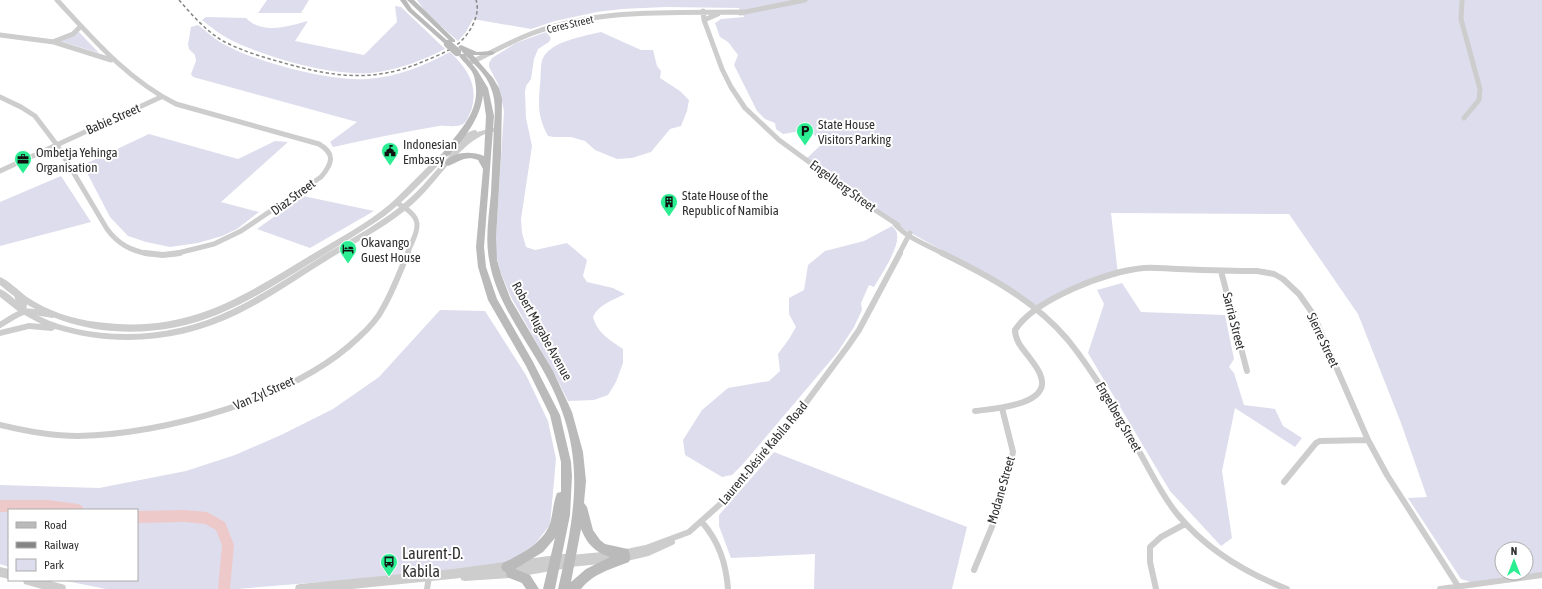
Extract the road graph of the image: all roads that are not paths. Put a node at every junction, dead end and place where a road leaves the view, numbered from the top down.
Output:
1 (57, 0) edge
2 (403, 0) edge
3 (410, 0) edge
4 (805, 0) edge
5 (1462, 0) edge
6 (679, 12) junction
7 (743, 12) junction
8 (704, 16) junction
9 (80, 27) junction
10 (0, 35) edge
11 (54, 42) junction
12 (450, 42) junction
13 (460, 49) junction
14 (492, 53) junction
15 (113, 60) junction
16 (472, 62) junction
17 (477, 73) junction
18 (0, 97) edge
19 (161, 97) junction
20 (1464, 118) dead end
21 (494, 128) junction
22 (57, 145) junction
23 (447, 153) junction
24 (448, 163) junction
25 (485, 167) junction
26 (0, 172) edge
27 (401, 205) junction
28 (895, 224) junction
29 (901, 231) junction
30 (909, 234) junction
31 (904, 244) junction
32 (925, 245) junction
33 (942, 252) junction
34 (1221, 271) junction
35 (0, 280) edge
36 (0, 292) edge
37 (17, 294) junction
38 (1037, 308) junction
39 (23, 311) junction
40 (52, 315) junction
41 (0, 325) edge
42 (0, 333) edge
43 (82, 333) junction
44 (1247, 371) dead end
45 (1002, 408) junction
46 (975, 411) dead end
47 (0, 425) edge
48 (1368, 440) junction
49 (566, 462) junction
50 (1284, 482) dead end
51 (580, 490) junction
52 (702, 522) junction
53 (1185, 524) junction
54 (624, 556) junction
55 (570, 561) junction
56 (556, 563) junction
57 (509, 570) junction
58 (974, 570) dead end
59 (1542, 575) edge
60 (429, 577) junction
61 (36, 586) edge
62 (1458, 586) junction
63 (61, 589) edge
64 (306, 589) edge
65 (426, 589) edge
66 (533, 589) edge
67 (550, 589) edge
68 (564, 589) edge
69 (573, 589) edge
70 (728, 589) edge
71 (1156, 589) edge
72 (1287, 589) edge
73 (1440, 589) edge

1 - 9 street, Diaz Street
2 - 12 main road, Robert Mugabe Avenue
3 - 12 main road, Robert Mugabe Avenue
4 - 7 street, Ceres Street
5 - 20 street
6 - 8 street, Ceres Street
6 - 8 street, Ceres Street
6 - 14 street, Ceres Street
7 - 8 street, Ceres Street
7 - 8 street, Ceres Street
8 - 28 street, Engelberg Street
9 - 11 street
9 - 15 street, Diaz Street
10 - 11 street
11 - 15 street
12 - 13 main road, Robert Mugabe Avenue, bridge
13 - 14 main road
13 - 16 main road, Robert Mugabe Avenue
14 - 16 street, Ceres Street
15 - 19 street, Diaz Street
16 - 17 main road, Robert Mugabe Avenue
16 - 21 main road, Robert Mugabe Avenue
17 - 21 main road, Robert Mugabe Avenue
17 - 23 main road
18 - 22 street, Diaz Street
19 - 22 street, Babie Street
19 - 22 street, Diaz Street
21 - 23 street
21 - 24 street
21 - 25 main road, Robert Mugabe Avenue
21 - 51 main road, Robert Mugabe Avenue
22 - 26 street, Babie Street
23 - 27 street
24 - 25 main road
24 - 27 street
25 - 49 main road, Robert Mugabe Avenue
27 - 40 street
27 - 43 street
27 - 47 street, Van Zyl Street
28 - 29 street, Engelberg Street
28 - 30 street, Engelberg Street
29 - 30 street, Engelberg Street
29 - 31 street
30 - 31 street, Laurent-Désiré Kabila Road
30 - 32 street, Engelberg Street
30 - 33 street, Engelberg Street
31 - 32 street
31 - 52 street, Laurent-Désiré Kabila Road
32 - 33 street, Engelberg Street
33 - 38 street, Engelberg Street
34 - 38 street, Sierre Street
34 - 44 street, Sarria Street
34 - 48 street, Sierre Street
35 - 37 street
36 - 39 street
37 - 39 street
37 - 40 street
38 - 45 street
38 - 53 street, Engelberg Street
39 - 40 street
39 - 41 street
39 - 43 street
42 - 43 street
45 - 46 street
45 - 58 street, Modane Street
48 - 50 street
48 - 62 street, Sierre Street
49 - 56 main road, Robert Mugabe Avenue
49 - 57 main road
51 - 54 main road
51 - 55 main road, Robert Mugabe Avenue
52 - 54 street, Laurent-Désiré Kabila Road
52 - 70 street
53 - 71 street
53 - 72 street, Engelberg Street
54 - 55 street, Laurent-Désiré Kabila Road
54 - 69 main road
55 - 56 street, Laurent-Désiré Kabila Road
55 - 68 main road, Robert Mugabe Avenue
56 - 57 street, Laurent-Désiré Kabila Road
56 - 67 main road, Robert Mugabe Avenue
57 - 60 street, Laurent-Désiré Kabila Road
57 - 66 main road
59 - 62 street
60 - 64 street, Laurent-Désiré Kabila Road
60 - 65 street
61 - 63 street
62 - 73 street

